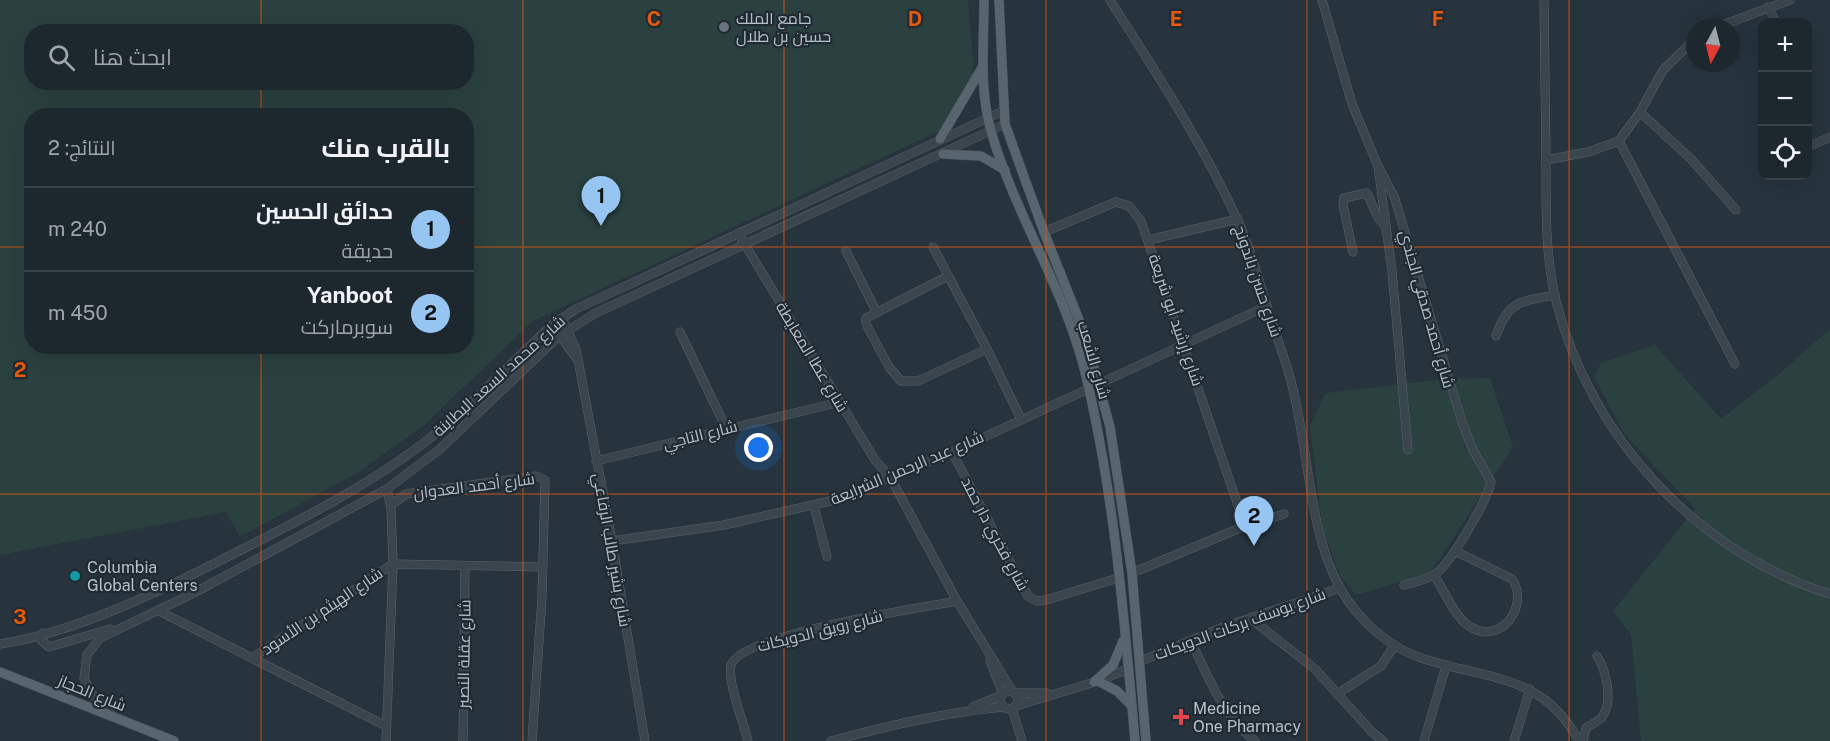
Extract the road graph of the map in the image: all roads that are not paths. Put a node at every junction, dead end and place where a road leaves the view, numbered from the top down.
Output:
1 (984, 0) edge
2 (999, 0) edge
3 (1110, 0) edge
4 (1322, 0) edge
5 (1544, 0) edge
6 (1790, 0) edge
7 (1768, 8) junction
8 (1740, 18) edge
9 (1774, 18) edge
10 (1686, 48) edge
11 (983, 66) junction
12 (1003, 111) junction
13 (1640, 112) junction
14 (988, 116) junction
15 (1005, 124) junction
16 (991, 131) junction
17 (1830, 137) edge
18 (940, 139) junction
19 (1619, 141) junction
20 (1812, 145) edge
21 (943, 154) junction
22 (1546, 160) junction
23 (1377, 166) junction
24 (1006, 170) junction
25 (1736, 210) dead end
26 (1238, 219) junction
27 (1386, 226) junction
28 (1044, 232) junction
29 (738, 233) junction
30 (1148, 240) junction
31 (745, 246) junction
32 (933, 247) dead end
33 (846, 251) dead end
34 (1353, 252) dead end
35 (948, 276) junction
36 (1555, 295) junction
37 (1267, 306) junction
38 (876, 311) junction
39 (562, 318) junction
40 (552, 325) junction
41 (568, 329) junction
42 (680, 332) dead end
43 (559, 336) junction
44 (1496, 336) dead end
45 (1184, 343) junction
46 (987, 349) junction
47 (577, 358) junction
48 (1735, 364) dead end
49 (1099, 383) junction
50 (1087, 388) junction
51 (840, 402) junction
52 (1021, 419) junction
53 (726, 428) junction
54 (1408, 450) dead end
55 (952, 452) junction
56 (596, 461) junction
57 (890, 477) junction
58 (387, 489) junction
59 (391, 505) junction
60 (814, 506) junction
61 (1284, 514) dead end
62 (1245, 526) junction
63 (612, 541) junction
64 (1455, 551) junction
65 (826, 557) dead end
66 (393, 564) junction
67 (465, 566) junction
68 (542, 567) junction
69 (1132, 573) junction
70 (1434, 575) junction
71 (1118, 578) junction
72 (183, 579) junction
73 (1404, 585) dead end
74 (1340, 588) junction
75 (1830, 594) edge
76 (190, 595) junction
77 (957, 601) junction
78 (157, 610) junction
79 (1251, 618) junction
80 (115, 629) junction
81 (43, 633) junction
82 (1125, 636) junction
83 (1191, 642) junction
84 (0, 644) edge
85 (1394, 646) junction
86 (986, 651) junction
87 (1598, 656) dead end
88 (252, 658) junction
89 (1141, 661) junction
90 (1446, 666) junction
91 (1128, 669) junction
92 (0, 672) edge
93 (1096, 682) junction
94 (1530, 689) junction
95 (1014, 692) junction
96 (1053, 693) junction
97 (1002, 694) junction
98 (1337, 694) junction
99 (1132, 706) junction
100 (1010, 707) junction
101 (966, 710) junction
102 (114, 718) junction
103 (386, 726) junction
104 (174, 741) edge
105 (386, 741) edge
106 (463, 741) edge
107 (532, 741) edge
108 (645, 741) edge
109 (748, 741) edge
110 (831, 741) edge
111 (1022, 741) edge
112 (1136, 741) edge
113 (1146, 741) edge
114 (1255, 741) edge
115 (1383, 741) edge
116 (1424, 741) edge
117 (1514, 741) edge
118 (1581, 741) edge

1 - 11 main road, شارع الشعب
2 - 12 main road, شارع الشعب
3 - 26 street, شارع حسن باندونج
4 - 23 street, شارع أحمد صدقي الجندي
5 - 22 street
6 - 7 street
7 - 8 street
7 - 9 street
10 - 13 street
11 - 14 main road, شارع الشعب
11 - 18 main road
12 - 14 street, شارع محمد السعد البطاينة
12 - 15 main road, شارع الشعب
13 - 19 street
13 - 25 street
14 - 16 main road, شارع الشعب
14 - 18 street, شارع محمد السعد البطاينة
15 - 16 street, شارع محمد السعد البطاينة
15 - 28 main road, شارع الشعب
16 - 21 street, شارع محمد السعد البطاينة
16 - 24 main road, شارع الشعب
17 - 20 street
18 - 29 street, شارع محمد السعد البطاينة
19 - 22 street
19 - 48 street
21 - 24 main road
21 - 31 street, شارع محمد السعد البطاينة
22 - 36 street
23 - 27 street
23 - 64 street, شارع أحمد صدقي الجندي
24 - 50 main road, شارع الشعب
26 - 30 street
26 - 37 street, شارع حسن باندونج
27 - 34 street
27 - 54 street
28 - 30 street, شارع إرشيد أبو شريعة
28 - 49 main road, شارع الشعب
29 - 31 street, شارع عطا المعايطة
29 - 39 street, شارع محمد السعد البطاينة
30 - 45 street, شارع إرشيد أبو شريعة
31 - 41 street, شارع محمد السعد البطاينة
31 - 51 street, شارع عطا المعايطة
32 - 35 street
33 - 38 street
35 - 38 street
35 - 46 street
36 - 44 street
36 - 75 street
37 - 45 street, شارع عبد الرحمن الشرايعة
37 - 74 street, شارع حسن باندونج
38 - 46 street
39 - 40 street, شارع محمد السعد البطاينة
39 - 41 street, شارع بشير طالب الرفاعي
40 - 43 street, شارع بشير طالب الرفاعي
40 - 72 street, شارع محمد السعد البطاينة
41 - 43 street, شارع محمد السعد البطاينة
41 - 47 street, شارع بشير طالب الرفاعي
42 - 53 street
43 - 47 street, شارع بشير طالب الرفاعي
43 - 58 street, شارع محمد السعد البطاينة
45 - 49 street, شارع عبد الرحمن الشرايعة
45 - 62 street, شارع إرشيد أبو شريعة
46 - 52 street
47 - 56 street, شارع بشير طالب الرفاعي
49 - 50 street, شارع عبد الرحمن الشرايعة
49 - 69 main road, شارع الشعب
50 - 52 street, شارع عبد الرحمن الشرايعة
50 - 71 main road, شارع الشعب
51 - 53 street, شارع التاجي
51 - 57 street, شارع عطا المعايطة
52 - 55 street, شارع عبد الرحمن الشرايعة
53 - 56 street, شارع التاجي
55 - 57 street, شارع عبد الرحمن الشرايعة
55 - 71 street, شارع فخري دار حمد
56 - 63 street, شارع بشير طالب الرفاعي
57 - 60 street, شارع عبد الرحمن الشرايعة
57 - 77 street
58 - 59 street, شارع أحمد العدوان
58 - 76 street, شارع محمد السعد البطاينة
59 - 66 street, شارع أحمد العدوان
59 - 68 street, شارع أحمد العدوان
60 - 63 street, شارع عبد الرحمن الشرايعة
60 - 65 street
61 - 62 street
62 - 69 street
63 - 108 street, شارع بشير طالب الرفاعي
64 - 70 street, شارع أحمد صدقي الجندي
64 - 70 street
66 - 67 street, شارع الهيثم بن الأسود
66 - 88 street, شارع الهيثم بن الأسود
66 - 103 street, شارع أحمد العدوان
67 - 68 street, شارع الهيثم بن الأسود
67 - 106 street, شارع عقلة النصير
68 - 107 street
69 - 89 main road, شارع الشعب
70 - 73 street
71 - 82 main road, شارع الشعب
72 - 76 street
72 - 81 street, شارع محمد السعد البطاينة
74 - 79 street, شارع يوسف بركات الدويكات
74 - 85 street
76 - 78 street, شارع محمد السعد البطاينة
77 - 86 street
77 - 109 street, شارع رويق الدويكات
78 - 80 street, شارع محمد السعد البطاينة
78 - 88 street
79 - 83 street, شارع يوسف بركات الدويكات
79 - 98 street
80 - 81 street
80 - 102 street, شارع محمد السعد البطاينة
81 - 84 street, شارع محمد السعد البطاينة
82 - 91 main road, شارع الشعب
82 - 93 main road
83 - 89 street, شارع يوسف بركات الدويكات
83 - 114 street
85 - 90 street
85 - 98 street
86 - 95 street
86 - 97 street
87 - 118 street
88 - 103 street
89 - 113 main road, شارع الشعب
90 - 94 street
90 - 116 street
91 - 93 street
91 - 99 main road, شارع الشعب
92 - 102 main road, شارع الحجاز
93 - 96 street
93 - 99 main road
94 - 117 street
94 - 118 street
95 - 96 street
95 - 97 street
95 - 100 street
96 - 100 street
97 - 100 street
97 - 101 street
98 - 115 street
99 - 112 main road, شارع الشعب
100 - 101 street
100 - 111 street
101 - 110 street
102 - 104 main road, شارع الحجاز
103 - 105 street, شارع أحمد العدوان

